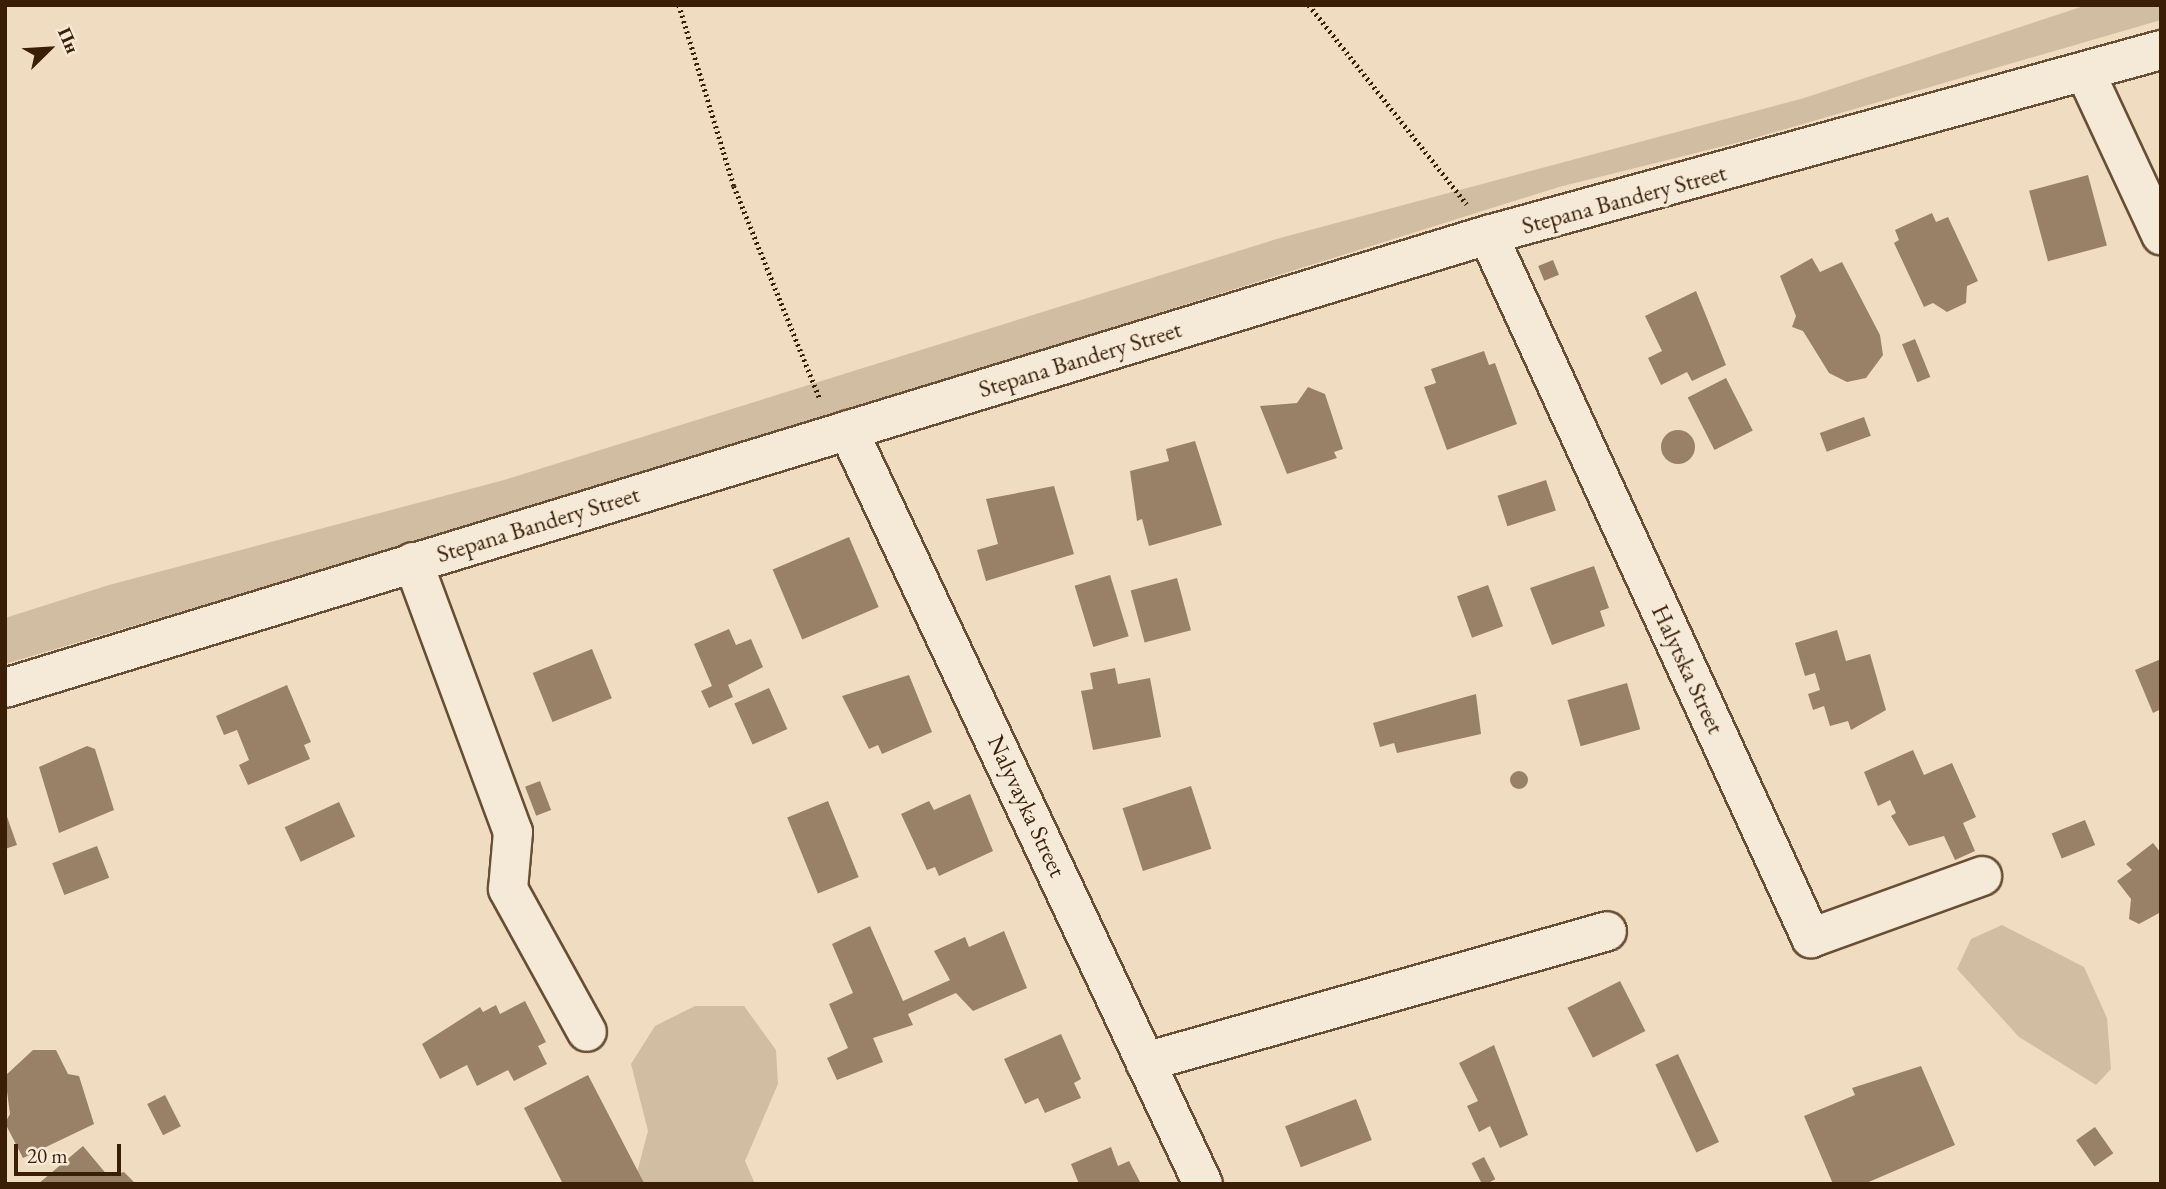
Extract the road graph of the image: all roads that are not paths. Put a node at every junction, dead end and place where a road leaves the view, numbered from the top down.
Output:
1 (2161, 51) edge
2 (2086, 74) junction
3 (2161, 234) edge
4 (1488, 235) junction
5 (848, 430) junction
6 (413, 562) junction
7 (5, 688) edge
8 (1982, 876) dead end
9 (1607, 931) dead end
10 (587, 1032) dead end
11 (1145, 1062) junction
12 (1203, 1184) edge

1 - 2 street, Stepana Bandery Street
2 - 3 street
2 - 4 street, Stepana Bandery Street
4 - 5 street, Stepana Bandery Street
4 - 8 street, Halytska Street
5 - 6 street, Stepana Bandery Street
5 - 11 street, Nalyvayka Street
6 - 7 street, Stepana Bandery Street
6 - 10 street
9 - 11 street
11 - 12 street, Nalyvayka Street

